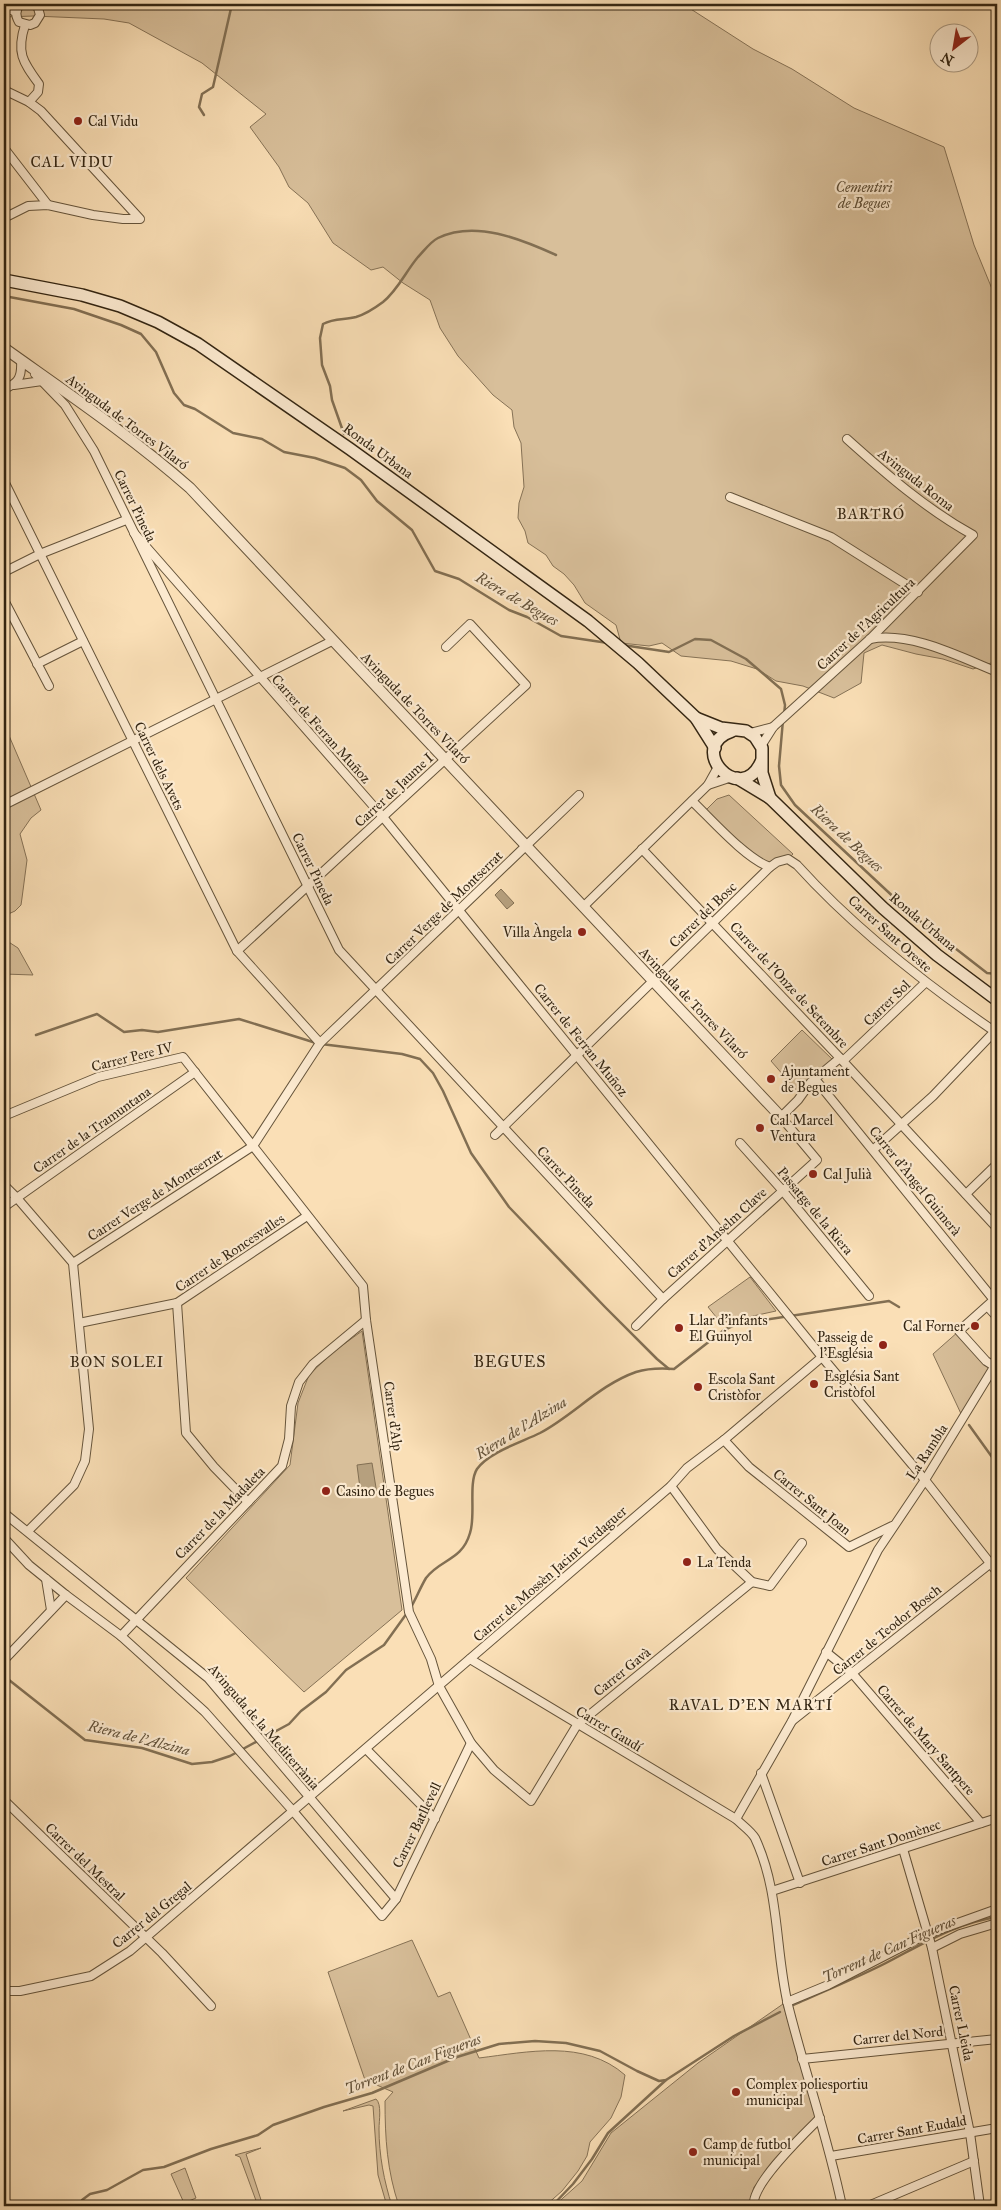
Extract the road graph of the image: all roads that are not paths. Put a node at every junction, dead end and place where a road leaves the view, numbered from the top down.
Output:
1 (22, 4) edge
2 (34, 4) edge
3 (4, 7) edge
4 (16, 12) junction
5 (25, 25) junction
6 (4, 90) edge
7 (29, 102) junction
8 (4, 148) edge
9 (48, 205) junction
10 (4, 218) edge
11 (4, 280) edge
12 (4, 348) edge
13 (21, 360) junction
14 (42, 381) junction
15 (14, 385) junction
16 (4, 389) edge
17 (846, 439) dead end
18 (4, 481) edge
19 (730, 497) dead end
20 (126, 520) junction
21 (134, 534) junction
22 (973, 535) joint
23 (40, 554) junction
24 (4, 572) edge
25 (918, 592) junction
26 (4, 600) edge
27 (870, 639) junction
28 (83, 640) junction
29 (332, 641) junction
30 (446, 647) dead end
31 (38, 664) junction
32 (997, 672) edge
33 (258, 677) junction
34 (49, 686) dead end
35 (214, 699) junction
36 (696, 718) junction
37 (776, 724) junction
38 (732, 731) junction
39 (750, 733) junction
40 (132, 740) junction
41 (761, 746) junction
42 (715, 748) junction
43 (445, 759) junction
44 (761, 762) junction
45 (718, 767) junction
46 (734, 778) junction
47 (708, 785) junction
48 (579, 795) dead end
49 (770, 798) junction
50 (692, 801) junction
51 (4, 805) edge
52 (383, 817) junction
53 (525, 846) junction
54 (642, 849) junction
55 (770, 867) junction
56 (308, 886) junction
57 (583, 907) junction
58 (460, 910) junction
59 (713, 923) junction
60 (237, 951) junction
61 (652, 982) junction
62 (925, 983) junction
63 (377, 990) junction
64 (997, 1000) edge
65 (996, 1032) edge
66 (321, 1043) junction
67 (578, 1055) junction
68 (183, 1057) joint
69 (842, 1059) junction
70 (195, 1072) junction
71 (816, 1079) junction
72 (4, 1116) edge
73 (781, 1117) junction
74 (902, 1124) junction
75 (503, 1127) junction
76 (495, 1135) dead end
77 (740, 1143) dead end
78 (252, 1146) junction
79 (874, 1149) junction
80 (997, 1164) edge
81 (4, 1185) edge
82 (783, 1191) junction
83 (966, 1194) junction
84 (17, 1198) junction
85 (4, 1207) edge
86 (307, 1216) junction
87 (997, 1228) edge
88 (730, 1241) junction
89 (73, 1263) junction
90 (869, 1296) dead end
91 (996, 1298) edge
92 (663, 1299) junction
93 (177, 1302) junction
94 (988, 1307) junction
95 (997, 1317) edge
96 (366, 1320) junction
97 (79, 1322) junction
98 (636, 1326) dead end
99 (822, 1357) junction
100 (996, 1368) edge
101 (724, 1440) junction
102 (925, 1480) junction
103 (671, 1486) junction
104 (248, 1502) junction
105 (4, 1513) edge
106 (893, 1526) junction
107 (28, 1531) junction
108 (4, 1538) edge
109 (802, 1543) dead end
110 (994, 1560) edge
111 (997, 1572) edge
112 (46, 1579) junction
113 (752, 1582) junction
114 (66, 1595) junction
115 (51, 1610) junction
116 (136, 1619) junction
117 (121, 1636) junction
118 (826, 1652) junction
119 (4, 1660) edge
120 (470, 1660) junction
121 (852, 1673) junction
122 (439, 1686) junction
123 (792, 1721) junction
124 (577, 1725) junction
125 (471, 1743) junction
126 (366, 1749) junction
127 (761, 1773) junction
128 (310, 1797) junction
129 (4, 1800) edge
130 (531, 1801) joint
131 (294, 1811) junction
132 (997, 1818) edge
133 (434, 1819) junction
134 (736, 1820) junction
135 (981, 1823) junction
136 (904, 1849) junction
137 (800, 1883) junction
138 (772, 1891) junction
139 (396, 1899) junction
140 (997, 1909) edge
141 (997, 1923) edge
142 (927, 1934) junction
143 (146, 1939) junction
144 (932, 1948) junction
145 (4, 1991) edge
146 (787, 2002) junction
147 (212, 2006) dead end
148 (997, 2039) edge
149 (952, 2042) junction
150 (802, 2059) junction
151 (820, 2118) junction
152 (997, 2128) edge
153 (970, 2133) junction
154 (832, 2156) junction
155 (974, 2161) junction
156 (754, 2206) edge
157 (842, 2206) edge
158 (868, 2206) edge
159 (980, 2206) edge

1 - 4 street
2 - 5 street
3 - 4 street
4 - 5 street
5 - 7 street
6 - 7 street
7 - 9 street
8 - 9 street
9 - 10 street
11 - 36 main road, Ronda Urbana
12 - 13 street, Avinguda de Torres Vilaró
13 - 14 street, Carrer Pineda
13 - 15 street
13 - 29 street, Avinguda de Torres Vilaró
14 - 15 street
14 - 20 street, Carrer Pineda
15 - 16 street
17 - 22 street, Avinguda Roma
18 - 23 street, Carrer dels Avets
19 - 25 street
20 - 21 street, Carrer Pineda
20 - 23 street
21 - 33 street, Carrer de Ferran Muñoz
21 - 35 street, Carrer Pineda
22 - 25 street, Carrer de l'Agricultura
23 - 24 street
23 - 28 street, Carrer dels Avets
25 - 27 street, Carrer de l'Agricultura
26 - 31 street
27 - 32 street
27 - 37 street, Carrer de l'Agricultura
28 - 31 street
28 - 40 street, Carrer dels Avets
29 - 33 street
29 - 43 street, Avinguda de Torres Vilaró
30 - 43 street, Carrer de Jaume I
31 - 34 street
33 - 35 street
33 - 52 street, Carrer de Ferran Muñoz
35 - 40 street
35 - 56 street, Carrer Pineda
36 - 38 main road, Ronda Urbana
36 - 42 main road, Ronda Urbana
37 - 39 street, Carrer de l'Agricultura
37 - 41 street, Carrer de l'Agricultura
38 - 39 main road, Ronda Urbana
38 - 42 main road
39 - 41 main road
40 - 51 street
40 - 60 street, Carrer dels Avets
41 - 44 main road, Ronda Urbana
42 - 45 main road, Ronda Urbana
43 - 52 street, Carrer de Jaume I
43 - 53 street, Avinguda de Torres Vilaró
44 - 46 main road
44 - 49 main road, Ronda Urbana
45 - 46 main road, Ronda Urbana
45 - 47 street
46 - 47 street
46 - 49 main road, Ronda Urbana
47 - 50 street
48 - 53 street, Carrer Verge de Montserrat
49 - 64 main road, Ronda Urbana
50 - 54 street
50 - 55 street
52 - 56 street, Carrer de Jaume I
52 - 58 street, Carrer de Ferran Muñoz
53 - 57 street, Avinguda de Torres Vilaró
53 - 58 street, Carrer Verge de Montserrat
54 - 57 street
54 - 59 street, Carrer de l'Onze de Setembre
55 - 59 street, Carrer del Bosc
55 - 62 street, Carrer Sant Oreste
56 - 60 street, Carrer de Jaume I
56 - 63 street, Carrer Pineda
57 - 61 street, Avinguda de Torres Vilaró
58 - 63 street, Carrer Verge de Montserrat
58 - 67 street, Carrer de Ferran Muñoz
59 - 61 street, Carrer del Bosc
59 - 69 street, Carrer de l'Onze de Setembre
60 - 66 street, Carrer dels Avets
61 - 67 street, Carrer del Bosc
61 - 73 street, Avinguda de Torres Vilaró
62 - 65 street, Carrer Sant Oreste
62 - 69 street, Carrer Sol
63 - 66 street, Carrer Verge de Montserrat
63 - 75 street, Carrer Pineda
65 - 74 street
66 - 78 street, Carrer Verge de Montserrat
67 - 75 street, Carrer del Bosc
67 - 88 street, Carrer de Ferran Muñoz
68 - 70 street, Carrer d'Alp
68 - 72 street, Carrer Pere IV
69 - 71 street, Carrer Sol
69 - 74 street, Carrer de l'Onze de Setembre
70 - 78 street, Carrer d'Alp
70 - 84 street, Carrer de la Tramuntana
71 - 73 street, Carrer Sol
71 - 79 street, Carrer d'Àngel Guimerà
73 - 82 street, Carrer d'Anselm Clave
74 - 79 street
74 - 83 street, Carrer de l'Onze de Setembre
75 - 76 street, Carrer del Bosc
75 - 92 street, Carrer Pineda
77 - 82 street, Passatge de la Riera
78 - 86 street, Carrer d'Alp
78 - 89 street, Carrer Verge de Montserrat
79 - 91 street, Carrer d'Àngel Guimerà
80 - 83 street
81 - 84 street
82 - 88 street, Carrer d'Anselm Clave
82 - 90 street, Passatge de la Riera
83 - 87 street, Carrer de l'Onze de Setembre
84 - 85 street, Carrer de la Tramuntana
84 - 89 street
86 - 93 street, Carrer de Roncesvalles
86 - 96 street, Carrer d'Alp
88 - 92 street, Carrer d'Anselm Clave
88 - 99 street, Carrer de Ferran Muñoz
89 - 97 street
91 - 94 street
92 - 98 street, Carrer d'Anselm Clave
93 - 97 street
93 - 104 street, Carrer de Roncesvalles
94 - 95 street
94 - 100 street
96 - 104 street, Carrer de la Madaleta
96 - 122 street, Carrer d'Alp
97 - 107 street
99 - 101 street, Carrer de Mossèn Jacint Verdaguer
99 - 102 street, Carrer de Ferran Muñoz
100 - 102 street, La Rambla
101 - 103 street, Carrer de Mossèn Jacint Verdaguer
101 - 106 street, Carrer Sant Joan
102 - 106 street, La Rambla
102 - 110 street, Carrer de Ferran Muñoz
103 - 113 street
103 - 120 street, Carrer de Mossèn Jacint Verdaguer
104 - 116 street, Carrer de la Madaleta
105 - 107 street, Avinguda de la Mediterrània
106 - 118 street, La Rambla
107 - 116 street, Avinguda de la Mediterrània
108 - 112 street
109 - 113 street
110 - 111 street, Carrer de Ferran Muñoz
110 - 121 street, Carrer de Teodor Bosch
112 - 114 street
112 - 115 street
113 - 124 street, Carrer Gavà
114 - 115 street
114 - 117 street
115 - 119 street
116 - 117 street, Carrer de la Madaleta
116 - 128 street, Avinguda de la Mediterrània
117 - 131 street
118 - 121 street, Carrer de Mary Santpere
118 - 123 street, La Rambla
120 - 122 street, Carrer de Mossèn Jacint Verdaguer
120 - 124 street, Carrer Gaudí
121 - 123 street, Carrer de Teodor Bosch
121 - 135 street, Carrer de Mary Santpere
122 - 125 street, Carrer d'Alp
122 - 126 street, Carrer de Mossèn Jacint Verdaguer
123 - 127 street, La Rambla
124 - 130 street, Carrer Gavà
124 - 134 street, Carrer Gaudí
125 - 130 street, Carrer d'Alp
125 - 133 street, Carrer Batllevell
126 - 128 street, Carrer de Mossèn Jacint Verdaguer
126 - 133 street
127 - 134 street, La Rambla
127 - 137 street
128 - 131 street, Carrer de Mossèn Jacint Verdaguer
128 - 139 street, Avinguda de la Mediterrània
129 - 143 street, Carrer del Mestral
131 - 139 street, Carrer Batllevell
131 - 143 street, Carrer del Gregal
132 - 135 street, Carrer Sant Domènec
133 - 139 street, Carrer Batllevell
134 - 138 street, Carrer Gaudí
135 - 136 street, Carrer Sant Domènec
136 - 137 street, Carrer Sant Domènec
136 - 142 street, Carrer Lleida
137 - 138 street, Carrer Sant Domènec
138 - 146 street, Carrer Gaudí
140 - 142 street
141 - 144 street
142 - 144 street, Carrer Lleida
142 - 146 street
143 - 145 street, Carrer del Gregal
143 - 147 street, Carrer del Mestral
144 - 149 street, Carrer Lleida
146 - 150 street, Carrer Gaudí
148 - 149 street, Carrer del Nord
149 - 150 street, Carrer del Nord
149 - 153 street, Carrer Lleida
150 - 151 street, Carrer Gaudí
151 - 154 street, Carrer Gaudí
151 - 156 street
152 - 153 street, Carrer Sant Eudald
153 - 154 street, Carrer Sant Eudald
153 - 155 street, Carrer Lleida
154 - 157 street, Carrer Gaudí
155 - 158 street
155 - 159 street, Carrer Lleida

